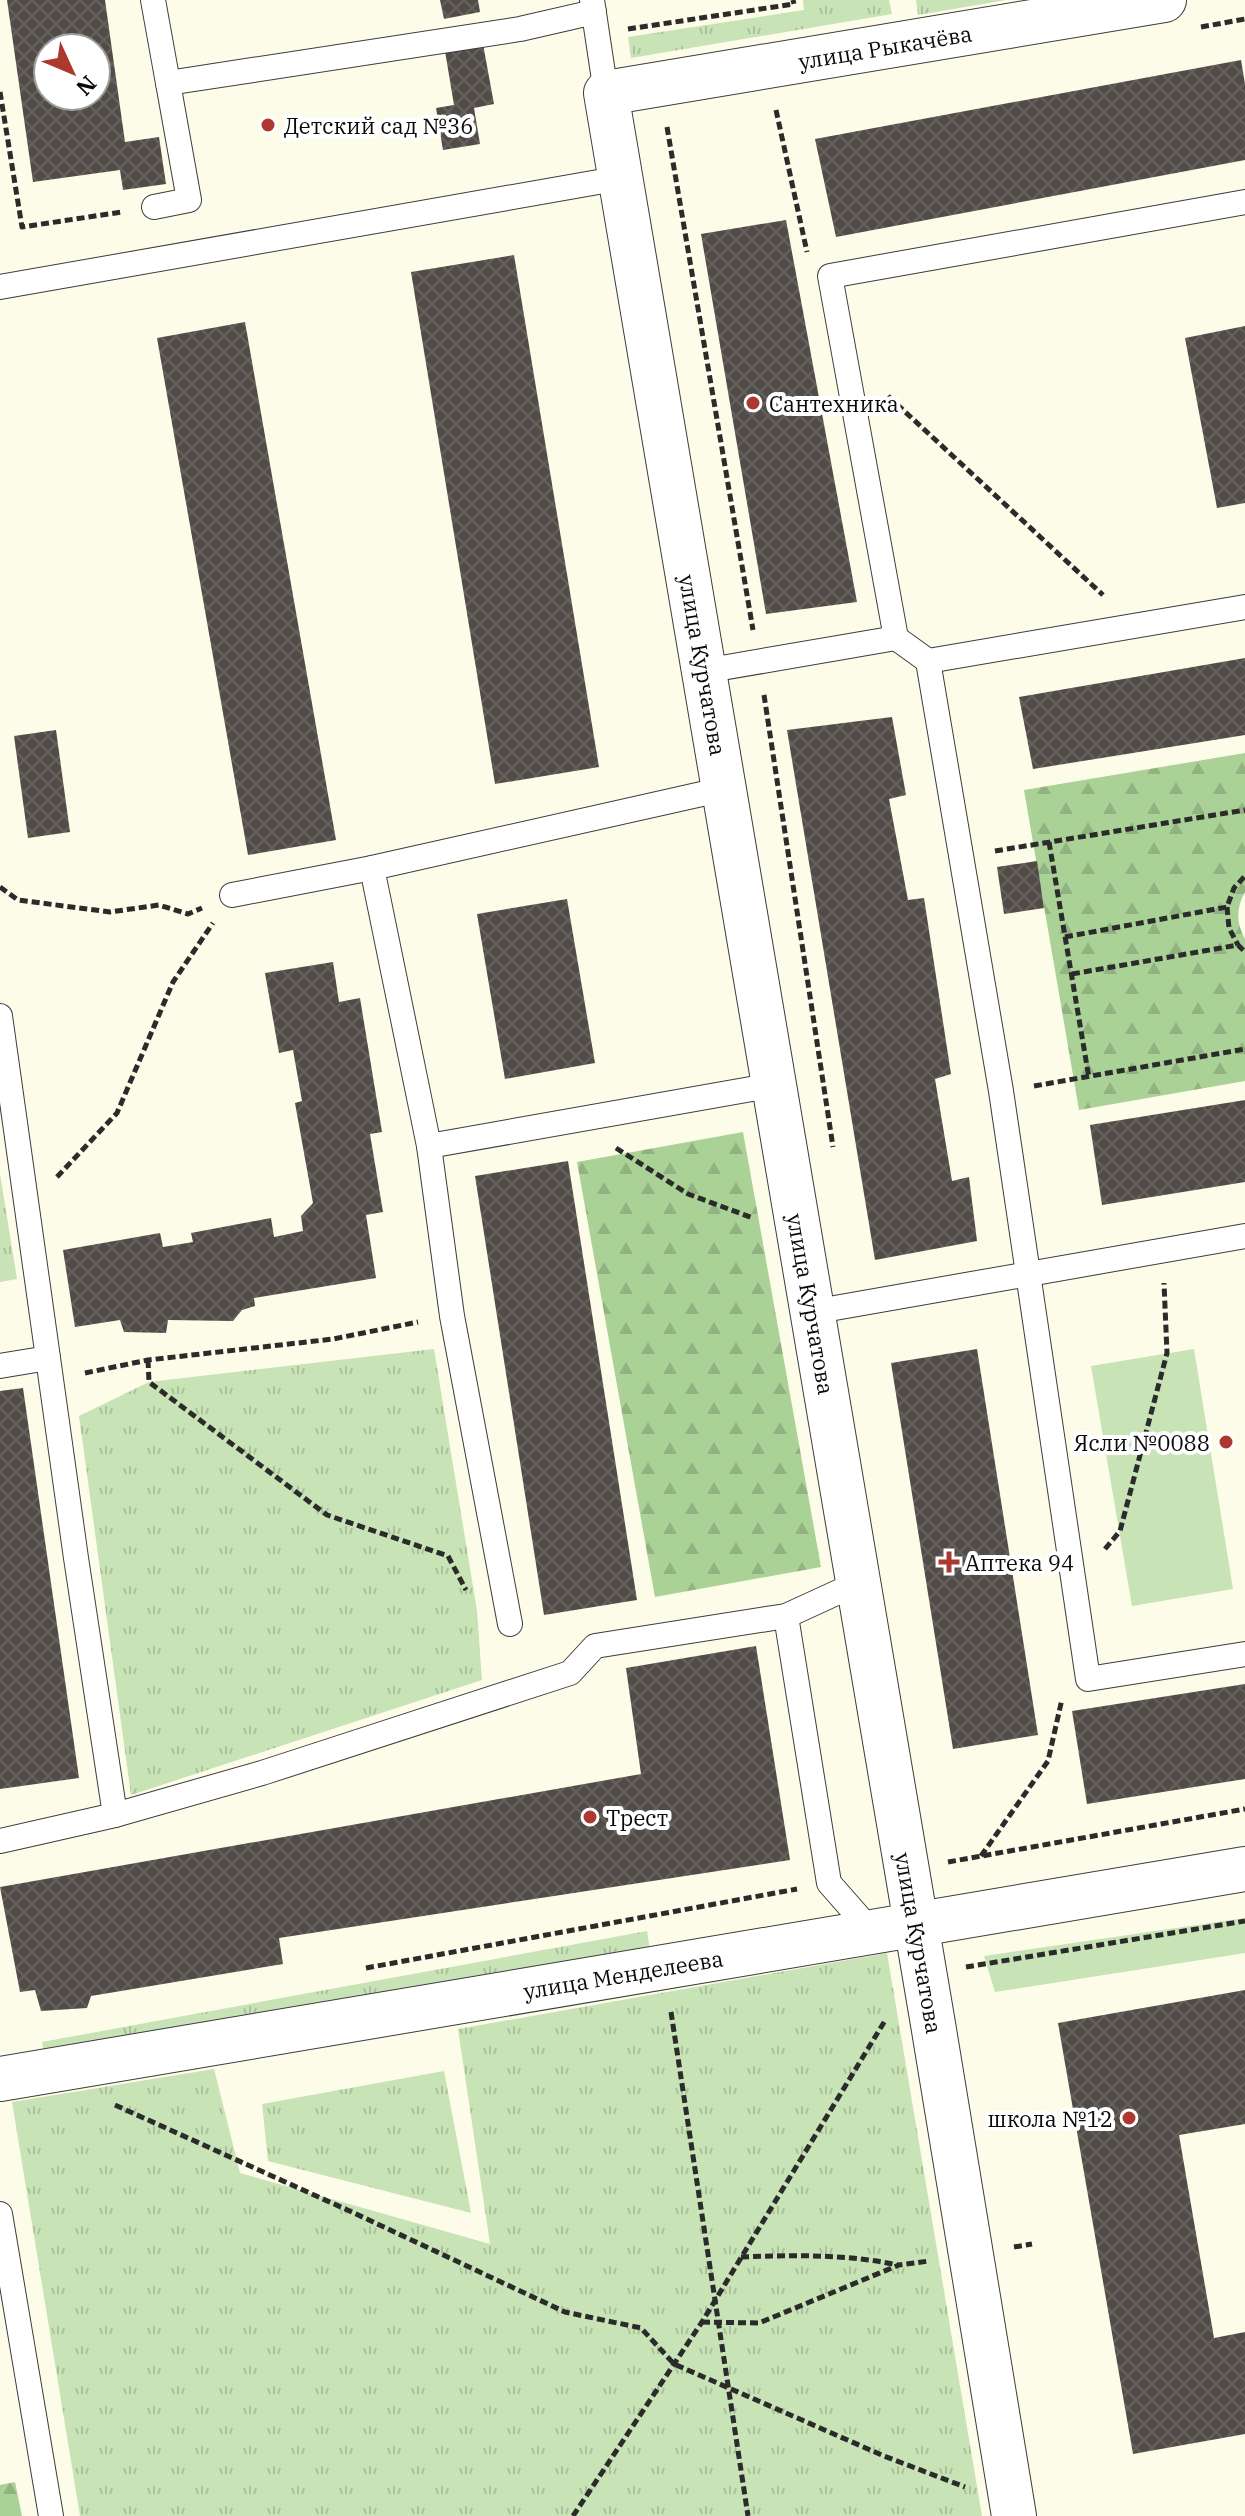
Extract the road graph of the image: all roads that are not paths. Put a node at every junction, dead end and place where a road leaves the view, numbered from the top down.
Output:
1 (153, 0) edge
2 (1164, 0) edge
3 (1075, 7) edge
4 (595, 15) edge
5 (168, 83) junction
6 (606, 93) junction
7 (621, 178) junction
8 (1245, 202) edge
9 (154, 207) road end
10 (0, 287) edge
11 (1245, 607) edge
12 (896, 638) junction
13 (928, 661) junction
14 (704, 671) junction
15 (724, 789) junction
16 (372, 868) junction
17 (232, 895) road end
18 (0, 1016) edge
19 (774, 1085) junction
20 (429, 1146) junction
21 (1245, 1236) edge
22 (1028, 1274) junction
23 (812, 1312) junction
24 (48, 1358) junction
25 (0, 1366) edge
26 (858, 1583) junction
27 (786, 1616) junction
28 (510, 1624) road end
29 (1245, 1654) edge
30 (115, 1815) junction
31 (0, 1841) edge
32 (1245, 1869) edge
33 (872, 1932) junction
34 (919, 1942) junction
35 (0, 2079) edge
36 (0, 2214) edge
37 (1011, 2501) edge
38 (51, 2516) edge

1 - 5 lane
2 - 3 street, улица Рыкачёва
3 - 6 street, улица Рыкачёва
4 - 5 lane
4 - 6 lane
5 - 9 lane
6 - 7 street, улица Курчатова
7 - 10 lane
7 - 14 street, улица Курчатова
8 - 12 lane
11 - 13 lane
12 - 13 lane
12 - 14 lane
13 - 22 lane
14 - 15 street, улица Курчатова
15 - 16 lane
15 - 19 street, улица Курчатова
16 - 17 lane
16 - 20 lane
18 - 24 lane
19 - 20 lane
19 - 23 street, улица Курчатова
20 - 28 lane
21 - 22 lane
22 - 23 lane
22 - 29 lane
23 - 26 street, улица Курчатова
24 - 25 lane
24 - 30 lane
26 - 27 lane
26 - 34 street, улица Курчатова
27 - 30 lane
27 - 33 lane
30 - 31 lane
32 - 34 street, улица Менделеева
33 - 34 street, улица Менделеева
33 - 35 street, улица Менделеева
34 - 37 street, улица Курчатова
36 - 38 lane

